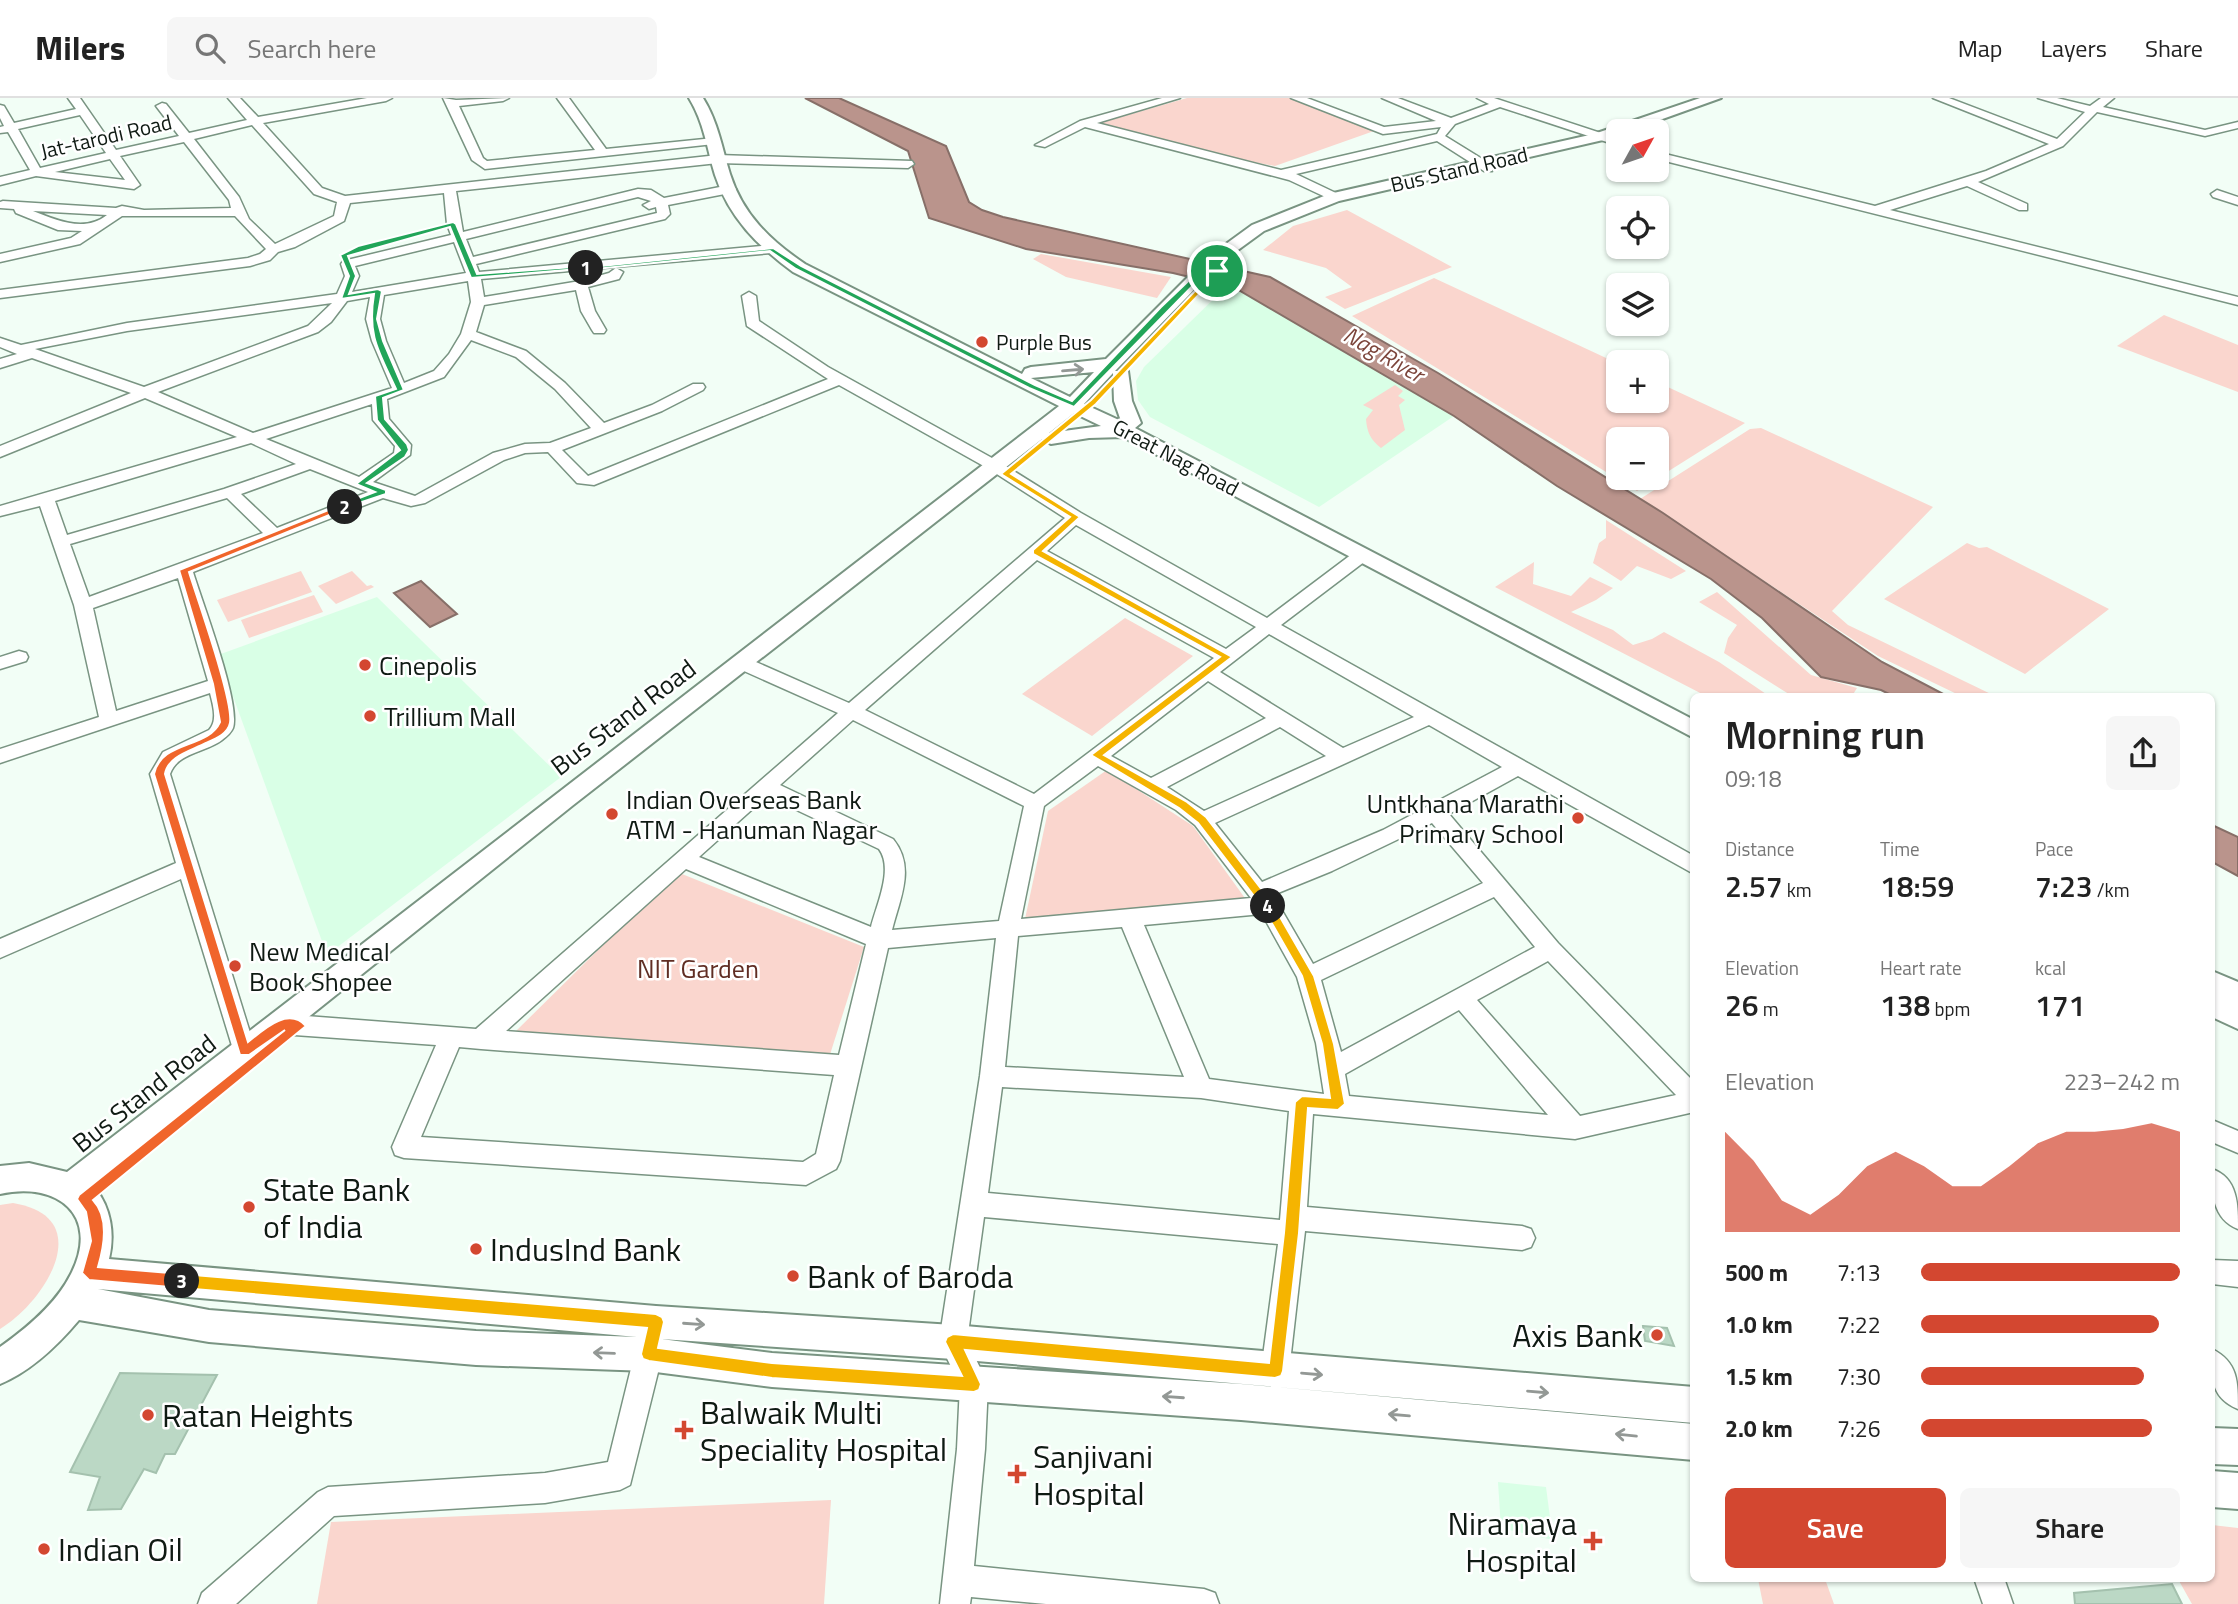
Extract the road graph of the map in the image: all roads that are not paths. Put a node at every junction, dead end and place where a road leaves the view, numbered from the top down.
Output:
1 (74, 98) edge
2 (234, 98) edge
3 (386, 98) edge
4 (503, 98) edge
5 (564, 98) edge
6 (696, 98) edge
7 (709, 98) edge
8 (1174, 98) edge
9 (1297, 98) edge
10 (1388, 98) edge
11 (1483, 98) edge
12 (1714, 98) edge
13 (1734, 98) edge
14 (1939, 98) edge
15 (2044, 98) edge
16 (2108, 98) edge
17 (450, 101) edge
18 (1335, 103) dead end
19 (1499, 104) junction
20 (162, 106) dead end
21 (0, 108) edge
22 (1322, 108) junction
23 (2092, 109) junction
24 (82, 111) junction
25 (1661, 119) edge
26 (1670, 120) edge
27 (254, 121) junction
28 (1451, 122) junction
29 (1084, 123) junction
30 (2238, 125) edge
31 (6, 129) edge
32 (186, 137) junction
33 (1439, 137) junction
34 (1606, 137) edge
35 (1606, 140) edge
36 (2059, 144) junction
37 (1041, 145) dead end
38 (603, 153) junction
39 (114, 154) junction
40 (723, 158) junction
41 (1670, 158) edge
42 (908, 164) dead end
43 (1485, 166) junction
44 (37, 173) junction
45 (1280, 174) junction
46 (635, 180) dead end
47 (0, 181) edge
48 (1966, 181) junction
49 (134, 185) junction
50 (450, 189) junction
51 (730, 189) junction
52 (2217, 194) dead end
53 (1334, 197) junction
54 (344, 200) junction
55 (2238, 201) edge
56 (661, 202) junction
57 (548, 204) dead end
58 (2023, 206) dead end
59 (1877, 210) junction
60 (237, 212) junction
61 (119, 213) junction
62 (453, 224) junction
63 (98, 228) junction
64 (273, 249) junction
65 (771, 249) junction
66 (466, 256) junction
67 (0, 258) edge
68 (621, 265) junction
69 (350, 270) junction
70 (1211, 270) junction
71 (581, 285) junction
72 (378, 291) junction
73 (0, 294) edge
74 (750, 296) dead end
75 (344, 297) junction
76 (2238, 301) edge
77 (478, 302) junction
78 (599, 330) dead end
79 (468, 334) junction
80 (0, 342) edge
81 (27, 351) junction
82 (0, 364) edge
83 (1118, 369) junction
84 (840, 379) junction
85 (698, 387) dead end
86 (400, 390) junction
87 (146, 394) junction
88 (379, 396) junction
89 (1083, 403) junction
90 (1036, 408) junction
91 (600, 428) junction
92 (1131, 428) junction
93 (252, 438) junction
94 (552, 448) junction
95 (0, 452) edge
96 (310, 464) junction
97 (1000, 470) junction
98 (360, 484) junction
99 (230, 492) junction
100 (383, 492) junction
101 (46, 499) junction
102 (0, 511) edge
103 (1075, 517) junction
104 (274, 535) junction
105 (62, 541) junction
106 (1037, 552) junction
107 (1362, 555) junction
108 (184, 570) junction
109 (83, 605) junction
110 (1268, 626) junction
111 (19, 657) dead end
112 (1227, 657) junction
113 (0, 663) edge
114 (750, 667) junction
115 (1207, 671) junction
116 (218, 684) junction
117 (853, 712) junction
118 (1690, 712) edge
119 (1432, 716) junction
120 (1281, 718) junction
121 (109, 720) junction
122 (1690, 728) edge
123 (1096, 755) junction
124 (0, 756) edge
125 (1341, 756) junction
126 (1517, 767) junction
127 (765, 786) junction
128 (1152, 786) junction
129 (1035, 803) junction
130 (1436, 813) junction
131 (1202, 820) junction
132 (684, 859) junction
133 (1690, 864) edge
134 (189, 866) junction
135 (1497, 886) junction
136 (1263, 899) junction
137 (1129, 916) junction
138 (1008, 928) junction
139 (879, 940) junction
140 (0, 949) edge
141 (1550, 949) junction
142 (1308, 976) junction
143 (2215, 984) edge
144 (2238, 995) edge
145 (1461, 997) junction
146 (2215, 1005) edge
147 (2238, 1017) edge
148 (289, 1025) junction
149 (451, 1037) junction
150 (481, 1039) junction
151 (244, 1052) junction
152 (848, 1066) junction
153 (1332, 1069) junction
154 (992, 1076) junction
155 (1201, 1088) junction
156 (1690, 1096) edge
157 (1690, 1101) edge
158 (1302, 1102) junction
159 (1338, 1104) junction
160 (1574, 1128) junction
161 (2215, 1132) edge
162 (2238, 1142) edge
163 (0, 1180) edge
164 (2215, 1184) edge
165 (78, 1193) junction
166 (975, 1204) junction
167 (2238, 1217) edge
168 (1292, 1225) junction
169 (1522, 1238) dead end
170 (2215, 1272) edge
171 (89, 1273) junction
172 (2238, 1274) edge
173 (72, 1303) junction
174 (652, 1338) junction
175 (953, 1342) junction
176 (0, 1367) edge
177 (2215, 1367) edge
178 (1275, 1371) junction
179 (974, 1384) junction
180 (2238, 1395) edge
181 (1690, 1405) edge
182 (1690, 1442) edge
183 (2215, 1446) edge
184 (2238, 1447) edge
185 (2215, 1489) edge
186 (2238, 1491) edge
187 (1990, 1582) edge
188 (957, 1592) edge
189 (213, 1604) edge
190 (1204, 1604) edge
191 (1998, 1604) edge

1 - 24 street
2 - 27 street
3 - 27 street, Jat-tarodi Road
4 - 17 street
5 - 38 street
6 - 40 main road, Great Nag Road
7 - 40 main road, Great Nag Road
8 - 29 street
9 - 22 street
10 - 28 street
11 - 19 street
12 - 25 main road
13 - 26 main road
14 - 36 street
15 - 23 street
16 - 23 street
17 - 38 street
18 - 22 street
19 - 28 street
19 - 34 street
20 - 32 street
21 - 31 street
22 - 28 street
23 - 30 street
23 - 36 street
24 - 31 street
24 - 39 street
27 - 32 street, Jat-tarodi Road
27 - 54 street
28 - 33 street
29 - 37 street
29 - 45 street
31 - 44 street
32 - 39 street, Jat-tarodi Road
32 - 60 street
33 - 43 street
33 - 45 street
35 - 43 main road
36 - 48 street
38 - 40 street
39 - 44 street, Jat-tarodi Road
39 - 49 street
40 - 42 street
40 - 46 street
40 - 50 street
40 - 51 main road, Great Nag Road
40 - 90 main road, Great Nag Road
41 - 59 street
43 - 53 main road, Bus Stand Road
43 - 70 main road
44 - 47 street, Jat-tarodi Road
44 - 49 street
45 - 53 street
48 - 58 street
48 - 59 street
49 - 61 street
50 - 54 street
50 - 62 street
51 - 56 street
51 - 65 main road, Great Nag Road
52 - 55 street
53 - 70 main road, Bus Stand Road
54 - 64 street
56 - 66 street
56 - 66 street
57 - 62 street
59 - 76 street
60 - 61 street
60 - 64 street
61 - 63 street
61 - 63 street
62 - 66 street
62 - 69 street
63 - 67 street
64 - 73 street
65 - 68 street
65 - 90 main road, Great Nag Road
66 - 68 street
66 - 69 street
66 - 72 street
66 - 77 street
68 - 71 street
69 - 75 street
70 - 83 main road, Bus Stand Road
71 - 77 street
71 - 78 street
72 - 75 street
72 - 86 street
74 - 84 street
75 - 81 street
75 - 87 street
77 - 79 street
79 - 86 street
79 - 91 street
80 - 81 street
81 - 82 street
81 - 87 street
83 - 89 main road, Bus Stand Road
90 -> 83 main road
83 - 92 main road
84 - 94 street
84 - 97 street
85 - 91 street
86 - 88 street
87 - 93 street
87 - 95 street
88 - 93 street
88 - 98 street
89 - 90 main road, Bus Stand Road
89 - 90 main road, Great Nag Road
89 - 92 main road, Great Nag Road
90 - 92 main road
90 - 97 main road, Bus Stand Road
91 - 94 street
92 - 107 main road, Great Nag Road
92 - 118 main road, Great Nag Road
93 - 96 street
93 - 101 street
94 - 100 street
96 - 98 street
96 - 99 street
97 - 103 street
97 - 114 main road, Bus Stand Road
98 - 100 street
99 - 104 street
99 - 105 street
100 - 104 street
101 - 102 street
101 - 105 street
103 - 106 street
103 - 110 street
104 - 108 street
105 - 109 street
106 - 112 street
106 - 117 street
107 - 110 street
107 - 122 main road, Great Nag Road
108 - 109 street
108 - 116 street
109 - 121 street
110 - 112 street
110 - 119 street
111 - 113 street
112 - 115 street
114 - 117 street
114 - 148 main road, Bus Stand Road
115 - 120 street
115 - 123 street
116 - 121 street
116 - 134 street
117 - 127 street
117 - 129 street
119 - 125 street
119 - 126 street
120 - 125 street
120 - 128 street
121 - 124 street
123 - 128 street
123 - 129 street
125 - 131 street
126 - 130 street
126 - 133 street
127 - 132 street
127 - 139 street
128 - 131 street
129 - 138 street
130 - 135 street
130 - 136 street
131 - 136 street
132 - 139 street
132 - 150 street
134 - 140 street
134 - 151 street
135 - 141 street
135 - 142 street
136 - 137 street
136 - 142 street
137 - 138 street
137 - 155 street
138 - 139 street
138 - 154 street
139 - 152 street
141 - 145 street
141 - 156 street
142 - 153 street
143 - 144 main road
145 - 153 street
145 - 160 street
146 - 147 main road
148 - 149 street
148 - 151 main road, Bus Stand Road
148 - 165 main road
149 - 150 street
149 - 152 street
150 - 152 street
151 - 165 main road, Bus Stand Road
153 - 159 street
154 - 155 street
154 - 166 street
155 - 158 street
157 - 160 street
158 - 159 street
158 - 168 street
159 - 160 street
161 - 162 street
163 - 165 main road
164 - 167 street
165 - 171 main road
166 - 168 street
166 - 175 street
168 - 169 street
168 - 178 street
170 - 172 street
171 - 173 main road
171 - 174 main road
174 -> 173 main road
173 - 176 main road
174 -> 175 main road
174 - 179 main road
174 - 189 street
175 - 178 main road
175 - 179 street
177 - 180 street
178 -> 181 main road
182 -> 179 main road
179 - 188 street
183 - 184 main road
185 - 186 main road
187 - 191 street
188 - 190 street

